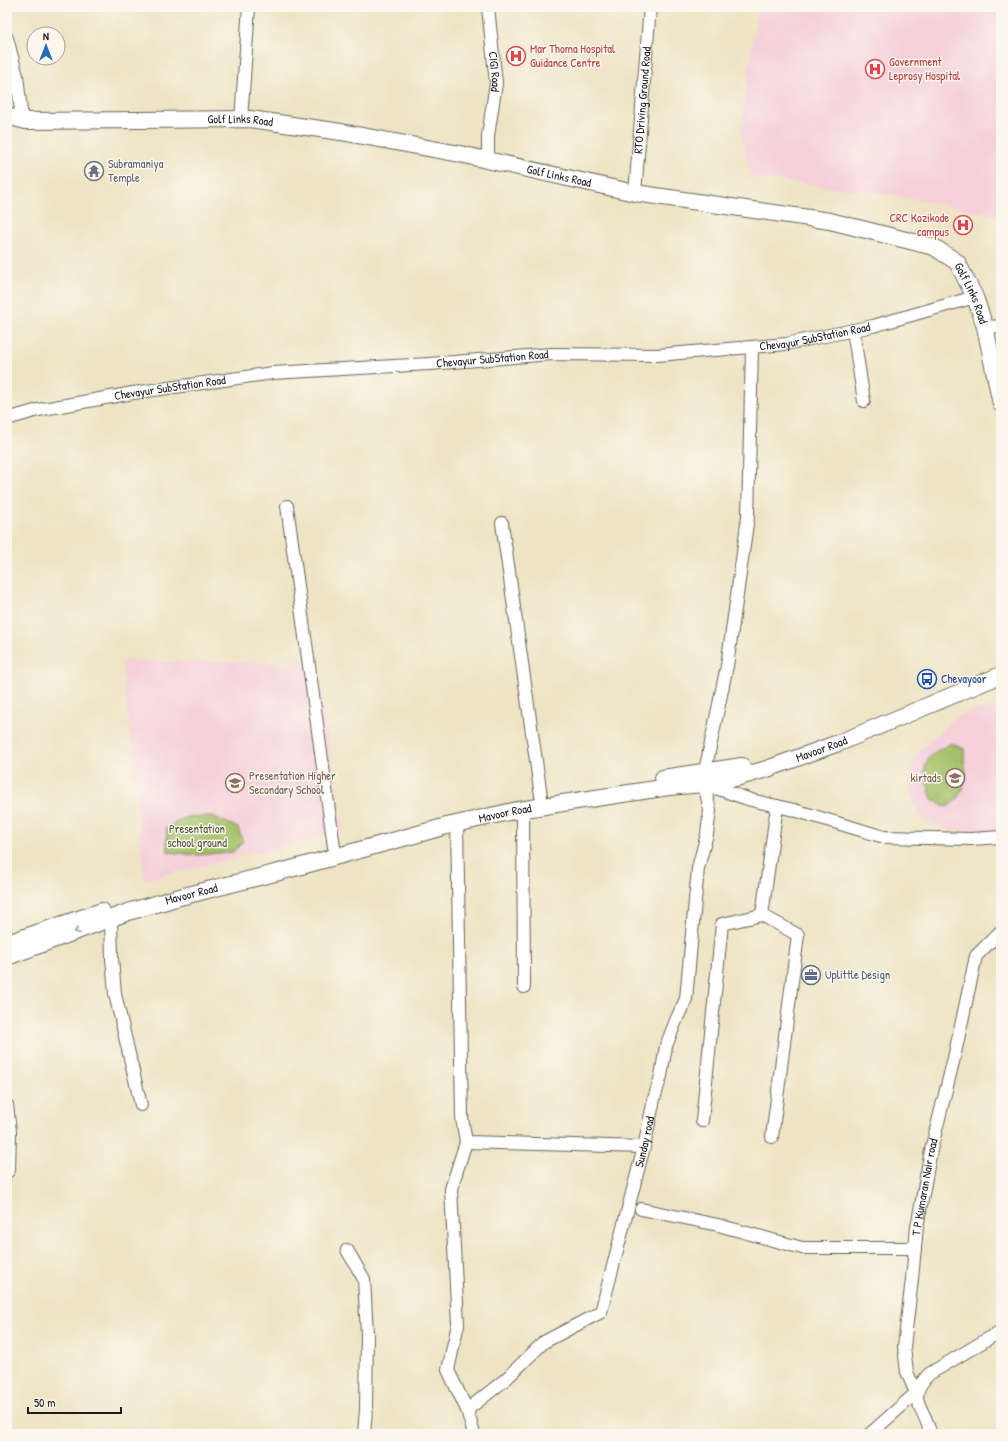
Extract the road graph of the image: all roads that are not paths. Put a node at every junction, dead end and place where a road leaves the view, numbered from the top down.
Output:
1 (249, 7) edge
2 (488, 7) edge
3 (650, 7) edge
4 (7, 38) edge
5 (14, 118) edge
6 (240, 120) junction
7 (488, 161) junction
8 (635, 193) junction
9 (975, 297) junction
10 (1001, 326) edge
11 (985, 327) junction
12 (853, 330) junction
13 (752, 347) junction
14 (864, 400) dead end
15 (1001, 404) edge
16 (7, 418) edge
17 (287, 506) dead end
18 (502, 523) dead end
19 (1001, 665) edge
20 (1001, 675) edge
21 (705, 778) junction
22 (541, 796) junction
23 (777, 806) junction
24 (523, 809) junction
25 (457, 824) junction
26 (1001, 836) edge
27 (334, 847) junction
28 (762, 915) junction
29 (111, 919) junction
30 (1001, 931) edge
31 (7, 943) edge
32 (7, 957) edge
33 (524, 987) dead end
34 (7, 1105) edge
35 (141, 1105) dead end
36 (702, 1121) dead end
37 (772, 1137) dead end
38 (466, 1142) junction
39 (644, 1147) junction
40 (7, 1172) edge
41 (641, 1210) dead end
42 (915, 1248) junction
43 (347, 1250) dead end
44 (1001, 1331) edge
45 (916, 1393) junction
46 (467, 1410) junction
47 (364, 1434) edge
48 (474, 1434) edge
49 (870, 1434) edge
50 (930, 1434) edge

1 - 6 street
2 - 7 street, CIGI Road
3 - 8 street, RTO Driving Ground Road
4 - 5 street
5 - 6 main road, Golf Links Road
6 - 7 main road, Golf Links Road
7 - 8 main road, Golf Links Road
8 - 9 main road, Golf Links Road
9 - 11 main road, Golf Links Road
9 - 12 street, Chevayur SubStation Road
10 - 11 street
11 - 15 main road, Golf Links Road
12 - 13 street, Chevayur SubStation Road
12 - 14 street
13 - 16 street, Chevayur SubStation Road
13 - 21 street
17 - 27 street
18 - 22 street
19 - 21 main road, Mavoor Road
20 - 21 main road, Mavoor Road
21 - 22 main road, Mavoor Road
21 - 23 street
21 - 24 main road, Mavoor Road
21 - 39 street, Sunday road
22 - 27 main road, Mavoor Road
23 - 26 street
23 - 28 street
24 - 25 main road, Mavoor Road
24 - 33 street
25 - 29 main road, Mavoor Road
25 - 38 street
27 - 31 main road, Mavoor Road
28 - 36 street
28 - 37 street
29 -> 32 main road, Mavoor Road
29 - 35 street
30 - 42 street, T P Kumaran Nair road
34 - 40 street
38 - 39 street
38 - 46 street
39 - 46 street, Sunday road
41 - 42 street
42 - 45 street, T P Kumaran Nair road
43 - 47 street
44 - 45 street
45 - 49 street
45 - 50 street, T P Kumaran Nair road
46 - 48 street

